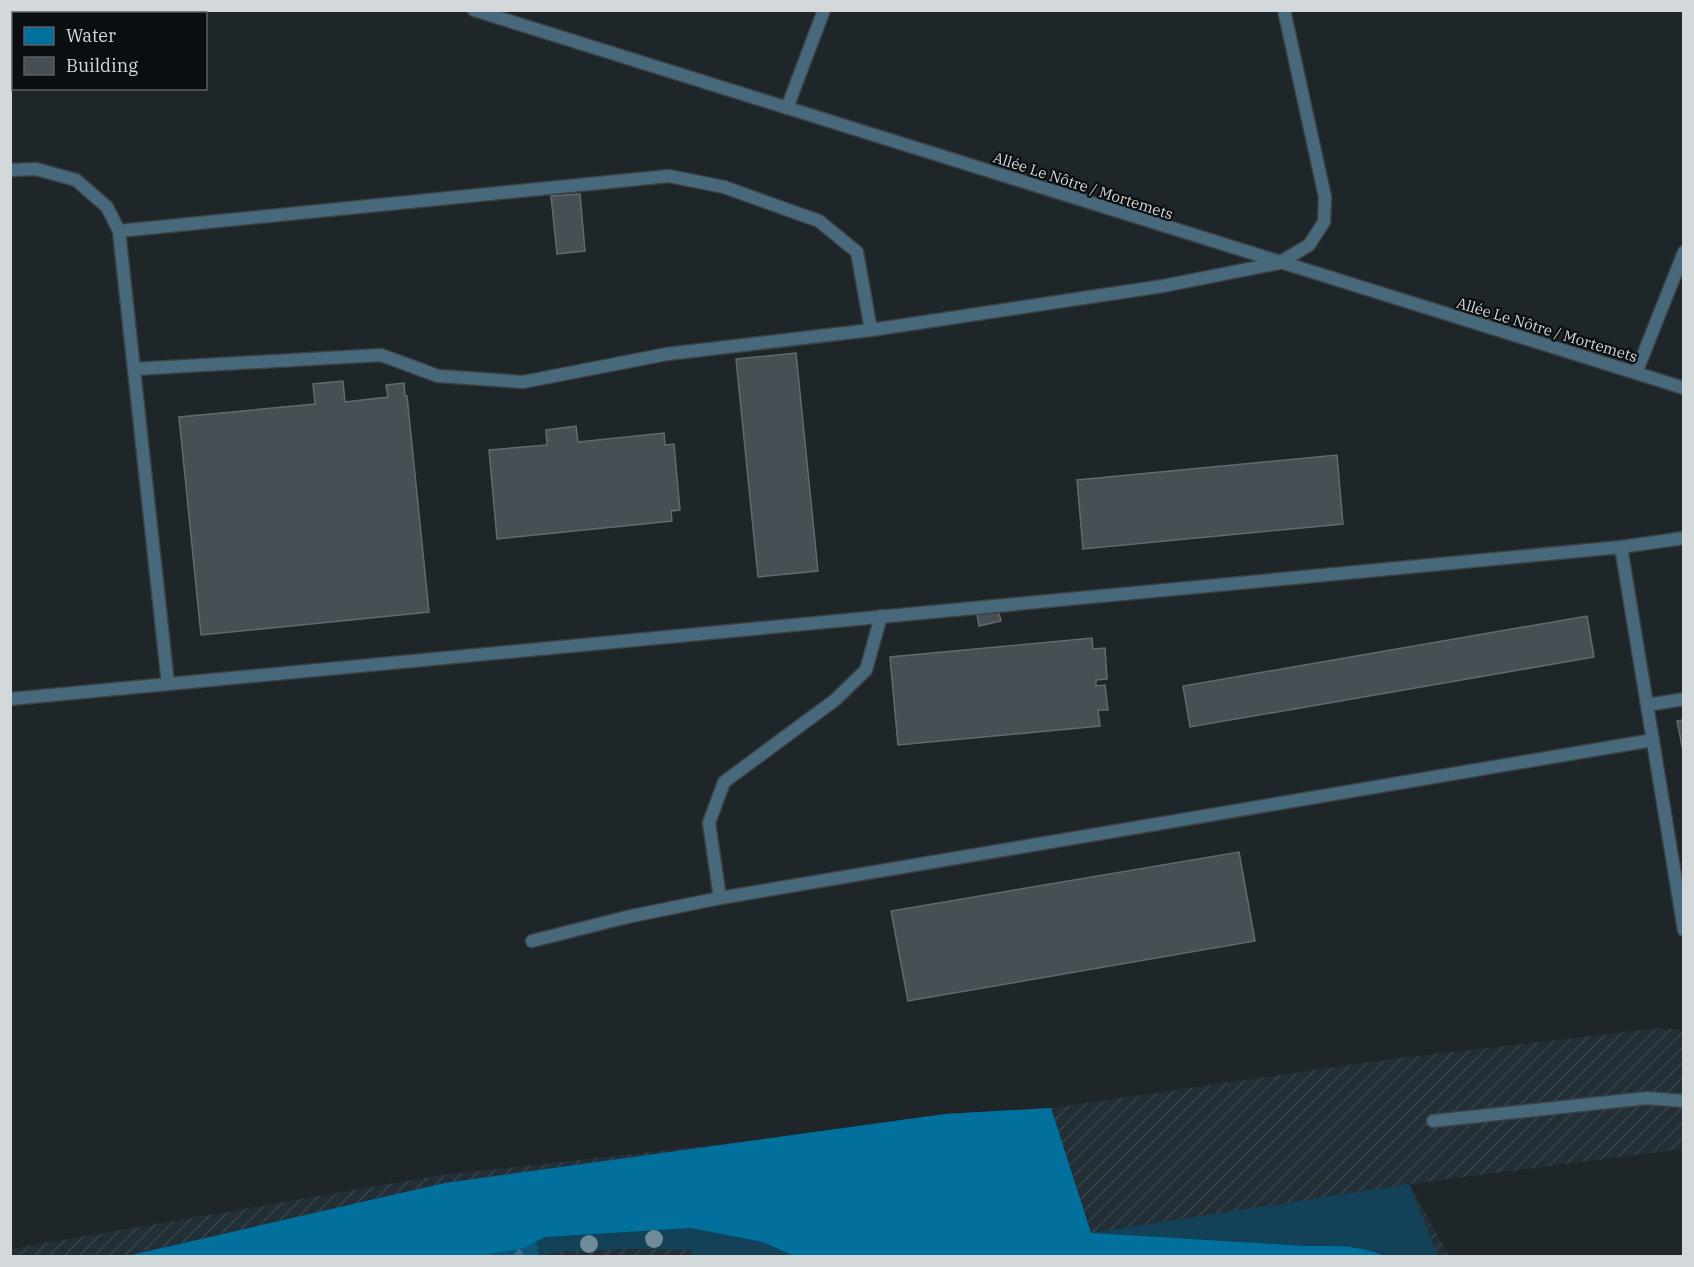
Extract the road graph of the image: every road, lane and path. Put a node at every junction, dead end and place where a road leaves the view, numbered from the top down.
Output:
1 (474, 10) edge
2 (825, 10) edge
3 (1284, 10) edge
4 (787, 108) junction
5 (10, 170) edge
6 (119, 231) junction
7 (1683, 252) edge
8 (1279, 263) junction
9 (872, 330) junction
10 (134, 369) junction
11 (1636, 373) junction
12 (1683, 388) edge
13 (1683, 538) edge
14 (1621, 547) junction
15 (881, 616) junction
16 (168, 684) junction
17 (10, 699) edge
18 (1683, 699) edge
19 (1647, 705) junction
20 (1653, 740) junction
21 (720, 898) junction
22 (1683, 930) edge
23 (532, 941) dead end
24 (1683, 1101) edge
25 (1433, 1120) dead end

1 - 4 lane, Allée Le Nôtre / Mortemets
2 - 4 lane
3 - 8 lane
4 - 8 lane, Allée Le Nôtre / Mortemets
5 - 6 lane
6 - 9 lane
6 - 10 lane
7 - 11 lane
8 - 9 lane
8 - 11 lane, Allée Le Nôtre / Mortemets
9 - 10 lane
10 - 16 lane
11 - 12 lane, Allée Le Nôtre / Mortemets
13 - 14 lane
14 - 15 lane
14 - 19 lane
15 - 16 lane
15 - 21 lane
16 - 17 lane
18 - 19 lane
19 - 20 lane
20 - 21 lane
20 - 22 lane
21 - 23 lane
24 - 25 lane

